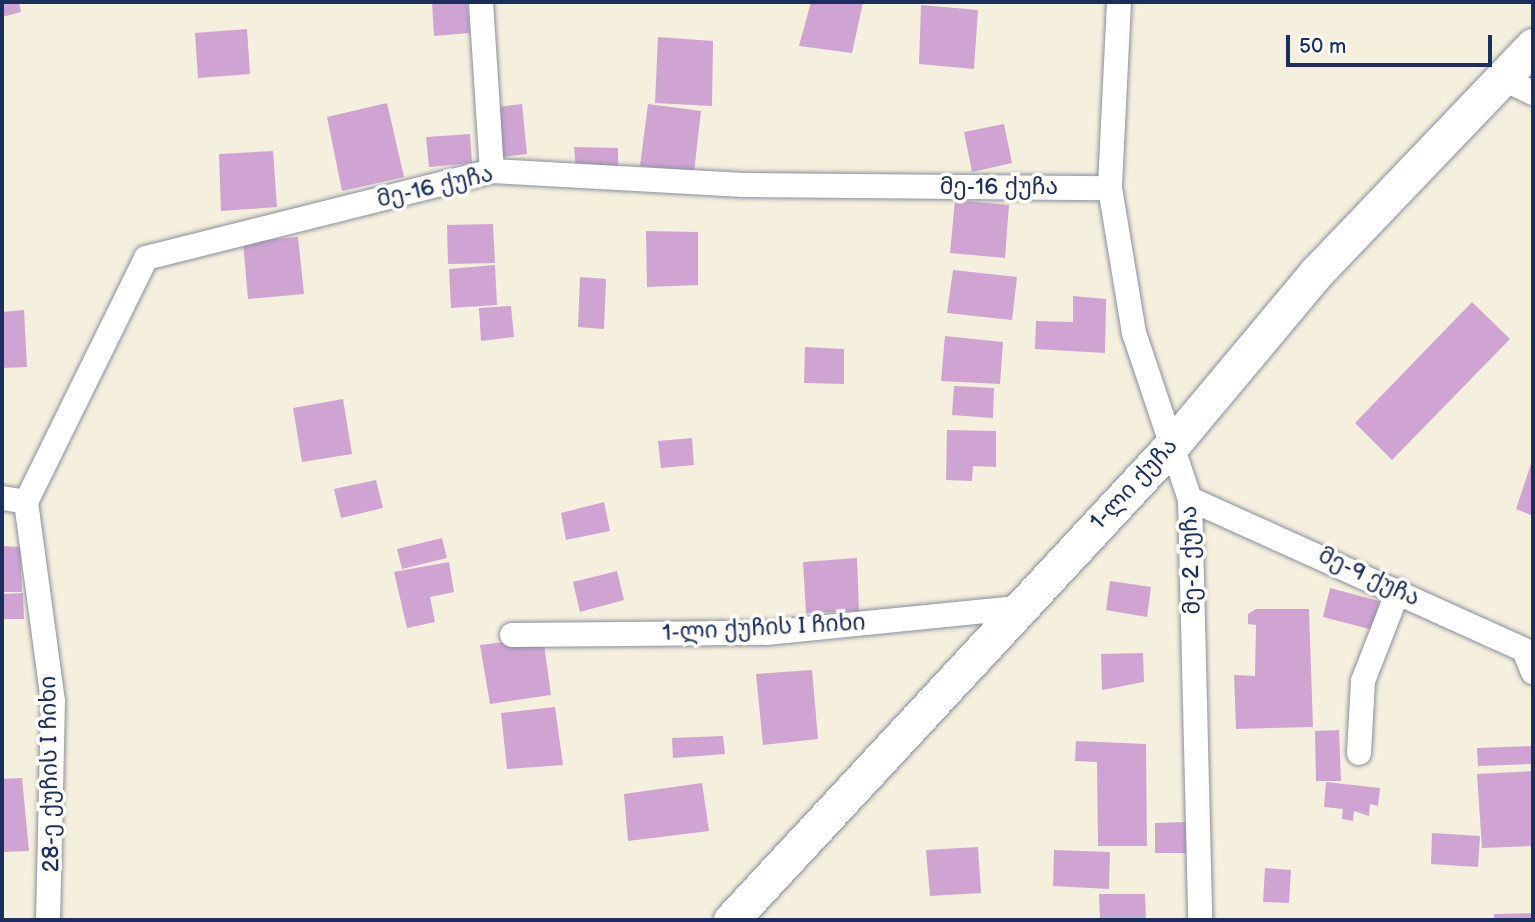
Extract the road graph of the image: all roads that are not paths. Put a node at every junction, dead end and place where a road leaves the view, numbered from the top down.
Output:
1 (481, 2) edge
2 (1119, 2) edge
3 (1533, 46) edge
4 (1502, 78) junction
5 (1533, 93) edge
6 (492, 171) junction
7 (1111, 188) junction
8 (1173, 444) junction
9 (2, 498) edge
10 (1190, 499) junction
11 (26, 502) junction
12 (1398, 591) junction
13 (1016, 608) junction
14 (512, 635) dead end
15 (1530, 657) edge
16 (1359, 753) dead end
17 (48, 920) edge
18 (731, 920) edge
19 (1200, 920) edge

1 - 6 street
2 - 7 street, მე-2 ქუჩა
3 - 4 main road, 1-ლი ქუჩა
4 - 5 street
4 - 8 main road, 1-ლი ქუჩა
6 - 7 street, მე-16 ქუჩა
6 - 11 street, მე-16 ქუჩა
7 - 8 street, მე-2 ქუჩა
8 - 10 street, მე-2 ქუჩა
8 - 13 main road, 1-ლი ქუჩა
9 - 11 street
10 - 12 street, მე-9 ქუჩა
10 - 19 street, მე-2 ქუჩა
11 - 17 street, 28-ე ქუჩის I ჩიხი
12 - 15 street, მე-9 ქუჩა
12 - 16 street
13 - 14 street, 1-ლი ქუჩის I ჩიხი
13 - 18 main road, 1-ლი ქუჩა

